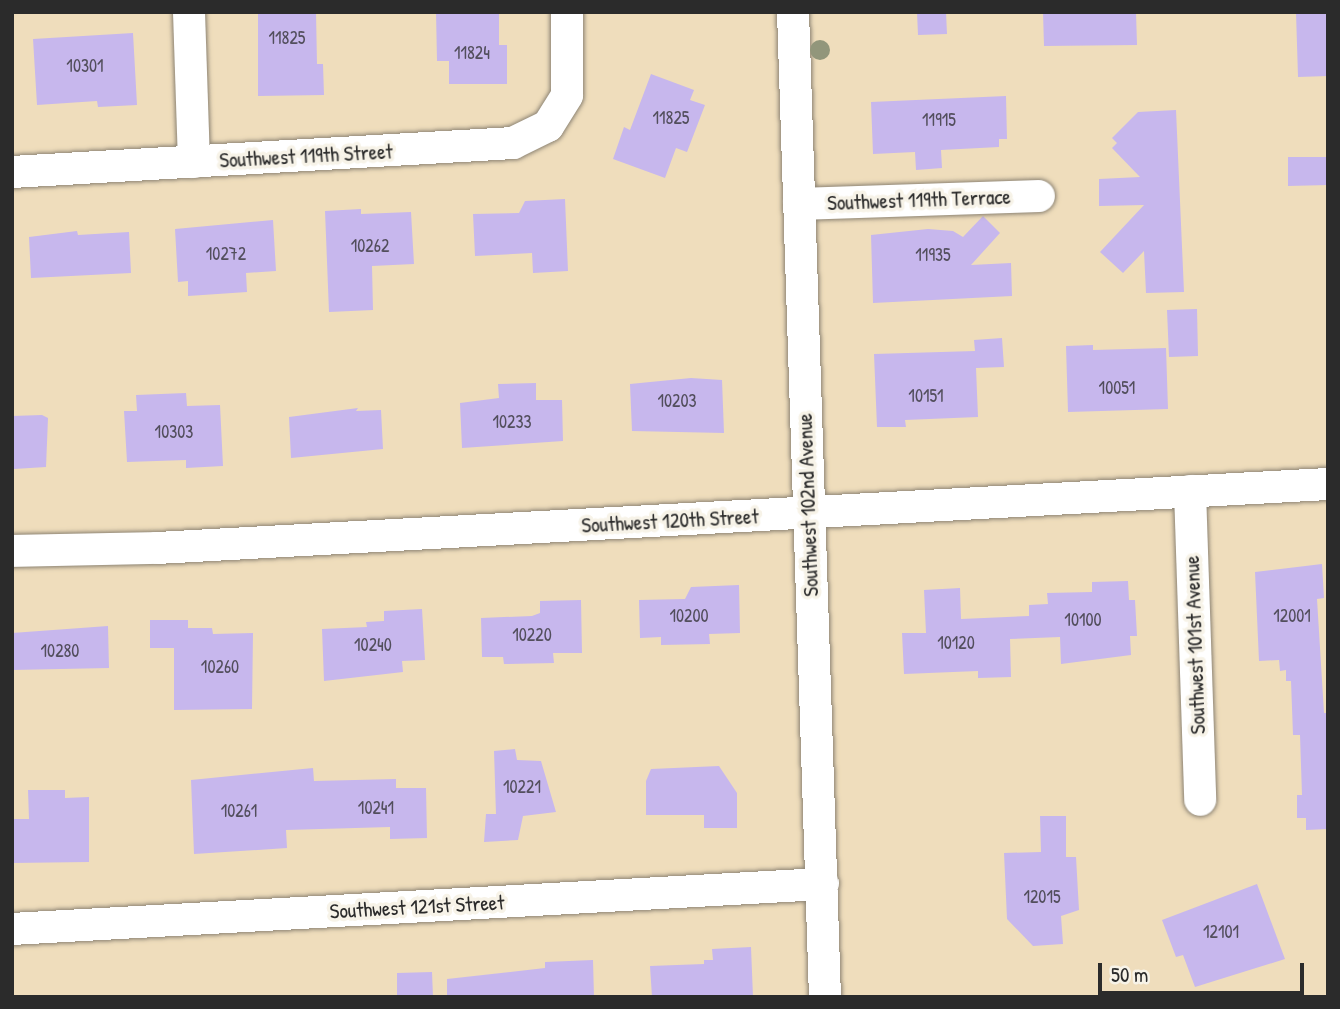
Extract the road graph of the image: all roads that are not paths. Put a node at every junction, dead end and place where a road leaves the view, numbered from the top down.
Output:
1 (189, 12) edge
2 (567, 12) edge
3 (793, 12) edge
4 (194, 162) junction
5 (12, 172) edge
6 (1039, 196) dead end
7 (799, 204) junction
8 (1328, 484) edge
9 (1190, 491) junction
10 (808, 513) junction
11 (12, 551) edge
12 (1200, 800) dead end
13 (822, 884) junction
14 (12, 929) edge
15 (825, 997) edge

1 - 4 street
2 - 4 street, Southwest 119th Street
3 - 7 street, Southwest 102nd Avenue
4 - 5 street, Southwest 119th Street
6 - 7 street, Southwest 119th Terrace
7 - 10 street, Southwest 102nd Avenue
8 - 9 street, Southwest 120th Street
9 - 10 street, Southwest 120th Street
9 - 12 street, Southwest 101st Avenue
10 - 11 street, Southwest 120th Street
10 - 13 street, Southwest 102nd Avenue
13 - 14 street, Southwest 121st Street
13 - 15 street, Southwest 102nd Avenue

